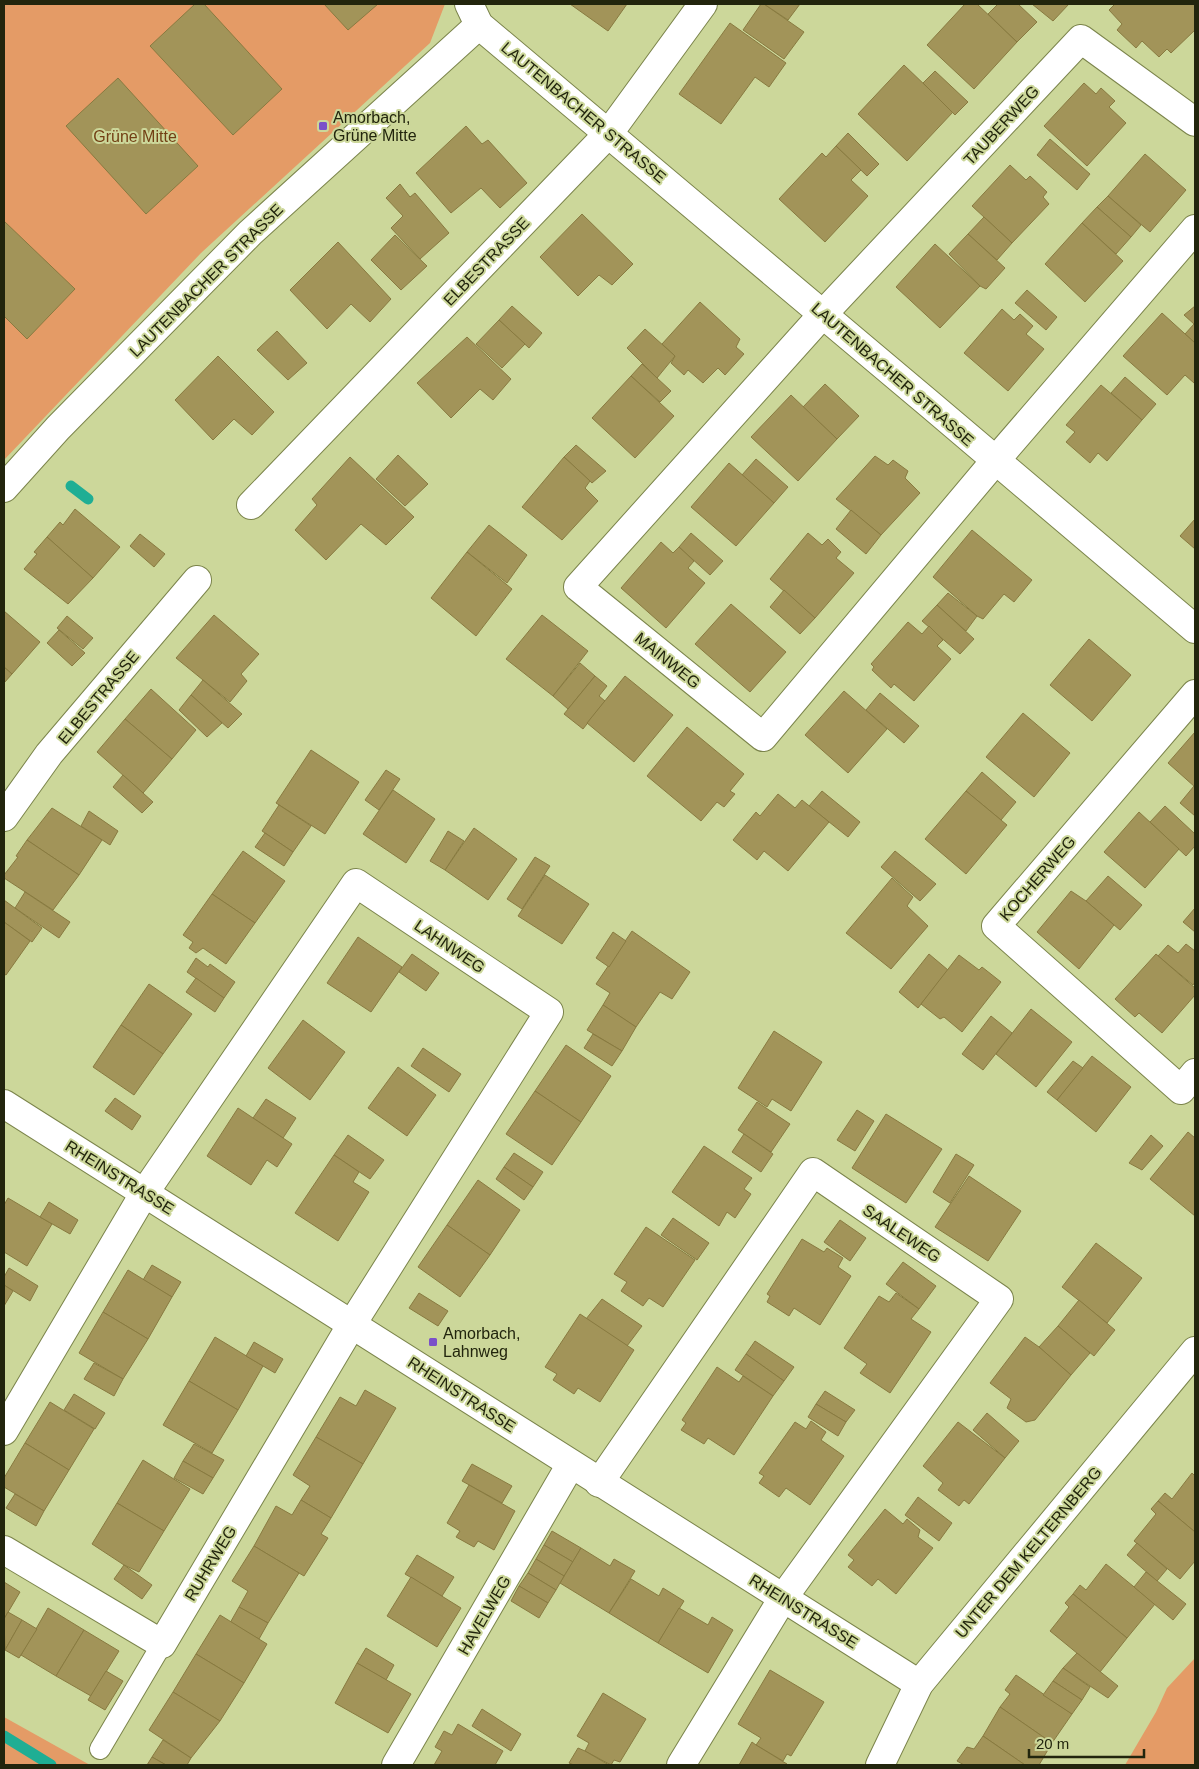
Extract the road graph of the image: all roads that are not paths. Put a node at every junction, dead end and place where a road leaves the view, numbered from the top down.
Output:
1 (703, 4) edge
2 (474, 14) edge
3 (1195, 122) edge
4 (609, 133) junction
5 (1195, 229) edge
6 (823, 314) junction
7 (995, 461) junction
8 (4, 488) edge
9 (251, 505) dead end
10 (197, 580) dead end
11 (1195, 629) edge
12 (1195, 694) edge
13 (4, 817) edge
14 (1195, 1073) edge
15 (4, 1104) edge
16 (145, 1192) junction
17 (352, 1324) junction
18 (1195, 1351) edge
19 (4, 1431) edge
20 (571, 1464) junction
21 (599, 1482) junction
22 (4, 1550) edge
23 (783, 1598) junction
24 (162, 1644) junction
25 (919, 1684) junction
26 (100, 1749) dead end
27 (396, 1765) edge
28 (682, 1765) edge
29 (880, 1765) edge

1 - 4 street, ELBESTRASSE
2 - 4 street, LAUTENBACHER STRASSE
2 - 8 street, LAUTENBACHER STRASSE
3 - 6 street, TAUBERWEG
4 - 6 street, LAUTENBACHER STRASSE
4 - 9 street, ELBESTRASSE
5 - 7 street
6 - 7 street, LAUTENBACHER STRASSE
6 - 7 street, MAINWEG
7 - 11 street, LAUTENBACHER STRASSE
10 - 13 street, ELBESTRASSE
12 - 14 street, KOCHERWEG
15 - 16 street, RHEINSTRASSE
16 - 17 street, RHEINSTRASSE
16 - 17 street, LAHNWEG
16 - 19 street
17 - 20 street, RHEINSTRASSE
17 - 24 street, RUHRWEG
18 - 25 street, UNTER DEM KELTERNBERG
20 - 21 street, RHEINSTRASSE
20 - 27 street, HAVELWEG
21 - 23 street, RHEINSTRASSE
21 - 23 street, SAALEWEG
22 - 24 street
23 - 25 street, RHEINSTRASSE
23 - 28 street
24 - 26 lane
25 - 29 street, UNTER DEM KELTERNBERG

